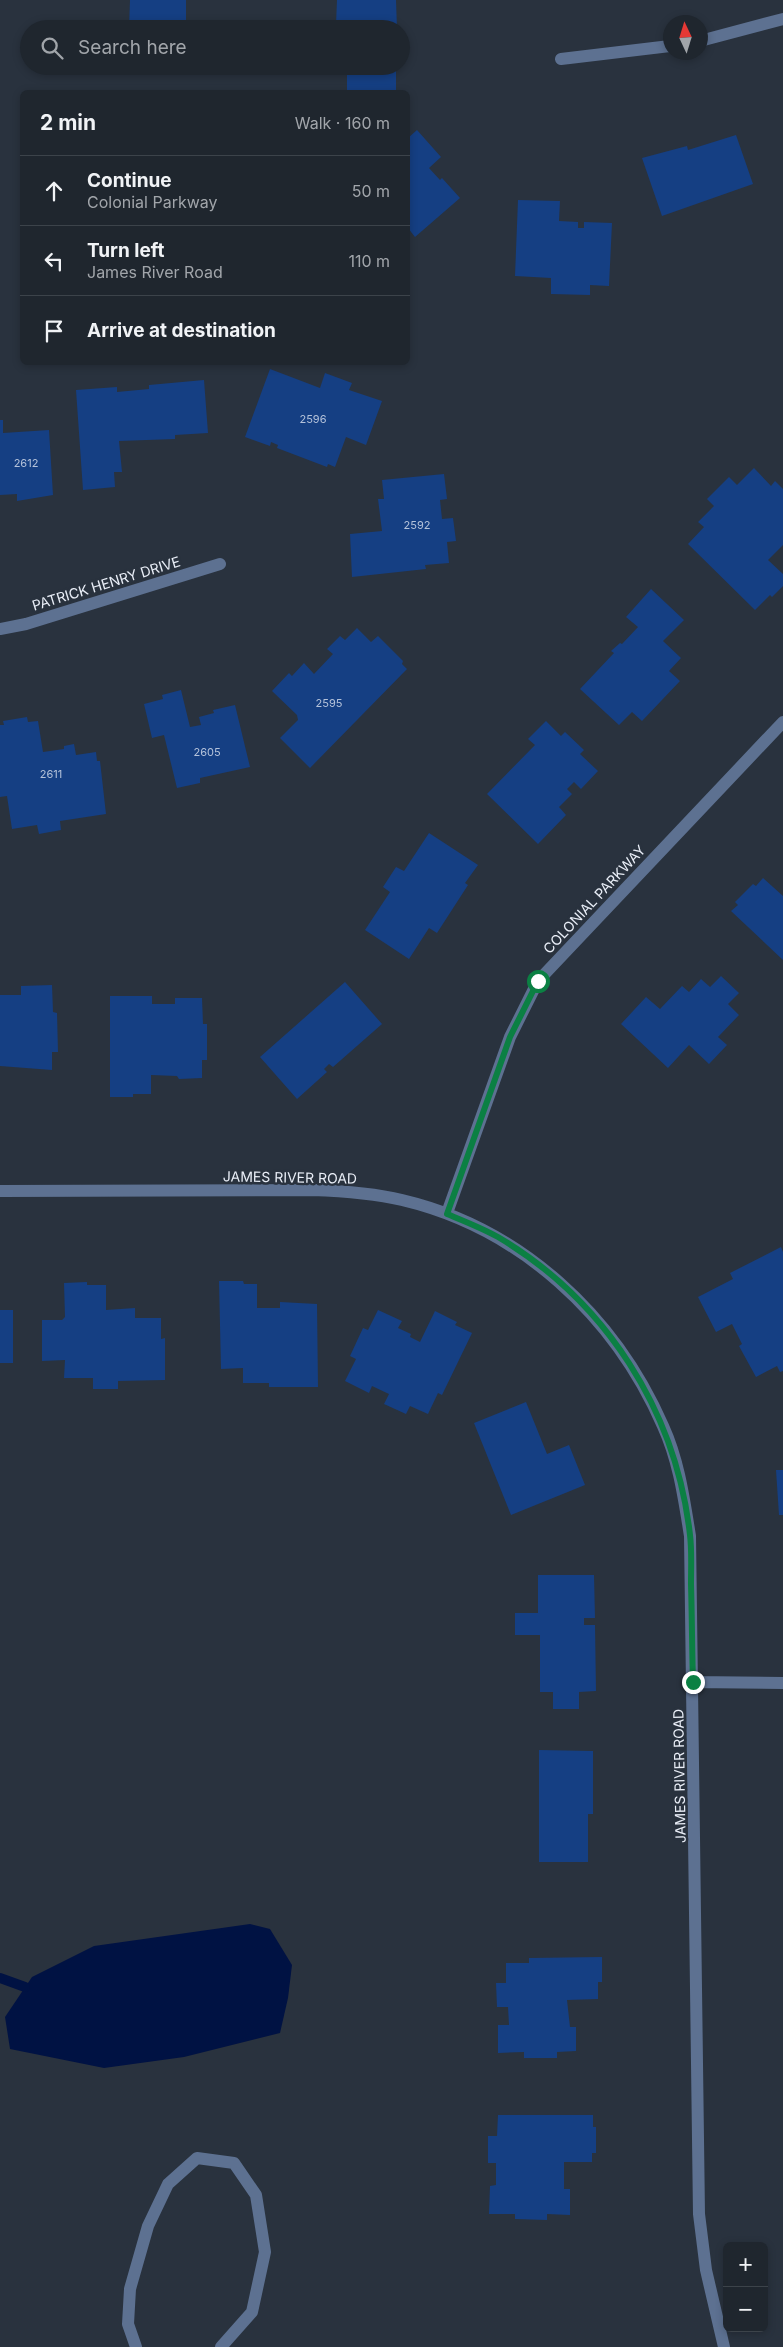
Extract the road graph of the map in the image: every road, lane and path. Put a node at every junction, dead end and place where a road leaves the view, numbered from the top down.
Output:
1 (783, 19) edge
2 (708, 40) edge
3 (663, 47) edge
4 (561, 59) dead end
5 (220, 564) dead end
6 (0, 629) edge
7 (783, 722) edge
8 (0, 1191) edge
9 (447, 1214) junction
10 (693, 1682) junction
11 (783, 1683) edge
12 (136, 2347) edge
13 (221, 2347) edge
14 (724, 2347) edge

1 - 2 street
3 - 4 street
5 - 6 street, PATRICK HENRY DRIVE
7 - 9 street, COLONIAL PARKWAY
8 - 9 street, JAMES RIVER ROAD
9 - 10 street, JAMES RIVER ROAD
10 - 11 street
10 - 14 street, JAMES RIVER ROAD
12 - 13 street

